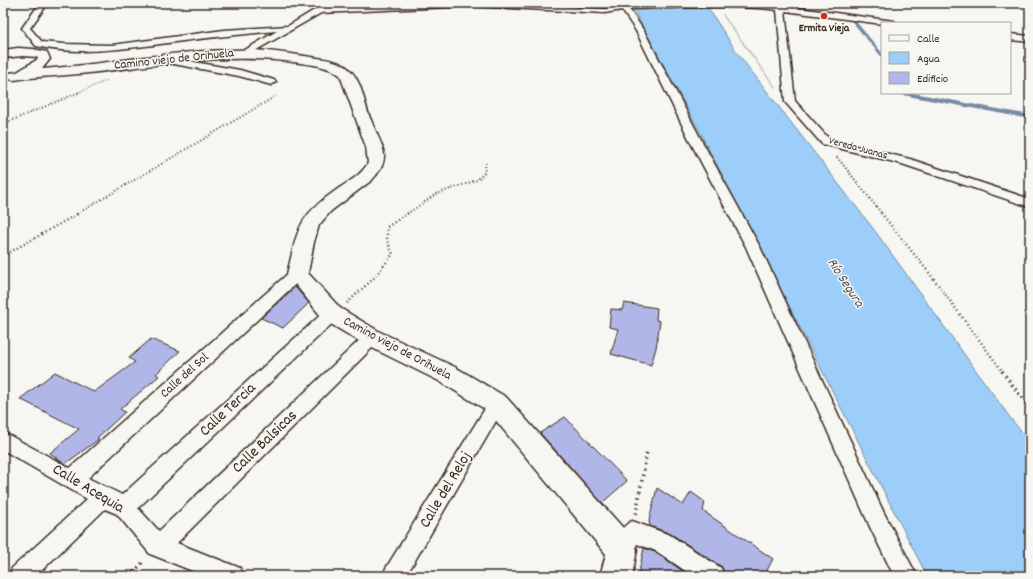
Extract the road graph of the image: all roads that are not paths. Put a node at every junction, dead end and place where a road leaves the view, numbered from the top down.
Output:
1 (44, 3) edge
2 (326, 3) edge
3 (715, 4) edge
4 (780, 6) edge
5 (626, 8) junction
6 (319, 11) junction
7 (887, 22) edge
8 (289, 28) junction
9 (1011, 37) edge
10 (1030, 39) edge
11 (246, 53) junction
12 (3, 54) edge
13 (43, 55) junction
14 (160, 60) junction
15 (70, 70) junction
16 (8, 77) edge
17 (271, 82) dead end
18 (1030, 203) edge
19 (297, 274) junction
20 (333, 314) junction
21 (372, 338) junction
22 (497, 404) junction
23 (3, 440) edge
24 (72, 479) junction
25 (103, 497) junction
26 (124, 507) junction
27 (627, 541) junction
28 (158, 546) junction
29 (20, 576) edge
30 (231, 576) edge
31 (394, 576) edge
32 (616, 576) edge
33 (714, 576) edge
34 (906, 576) edge

1 - 8 street
2 - 6 street
3 - 4 street
3 - 5 street
4 - 7 street
4 - 18 street, Vereda Juanas
5 - 6 street
5 - 34 street
6 - 8 street
8 - 11 street
9 - 10 street
11 - 14 main road, Camino viejo de Orihuela
11 - 19 main road, Camino viejo de Orihuela
12 - 13 main road
13 - 15 main road, Camino viejo de Orihuela
13 - 16 main road
14 - 15 main road, Camino viejo de Orihuela
14 - 17 street
15 - 16 main road, Camino viejo de Orihuela
19 - 20 main road, Camino viejo de Orihuela
19 - 24 street, Calle del Sol
20 - 21 main road, Camino viejo de Orihuela
20 - 26 street, Calle Tercia
21 - 22 main road, Camino viejo de Orihuela
21 - 28 street, Calle Balsicas
22 - 27 main road, Camino viejo de Orihuela
22 - 31 street, Calle del Reloj
23 - 24 street, Calle Acequia
24 - 25 street, Calle Acequia
25 - 26 street, Calle Acequia
25 - 29 street
26 - 28 street, Calle Acequia
27 - 32 main road
27 - 33 street
28 - 30 street, Calle Acequia

